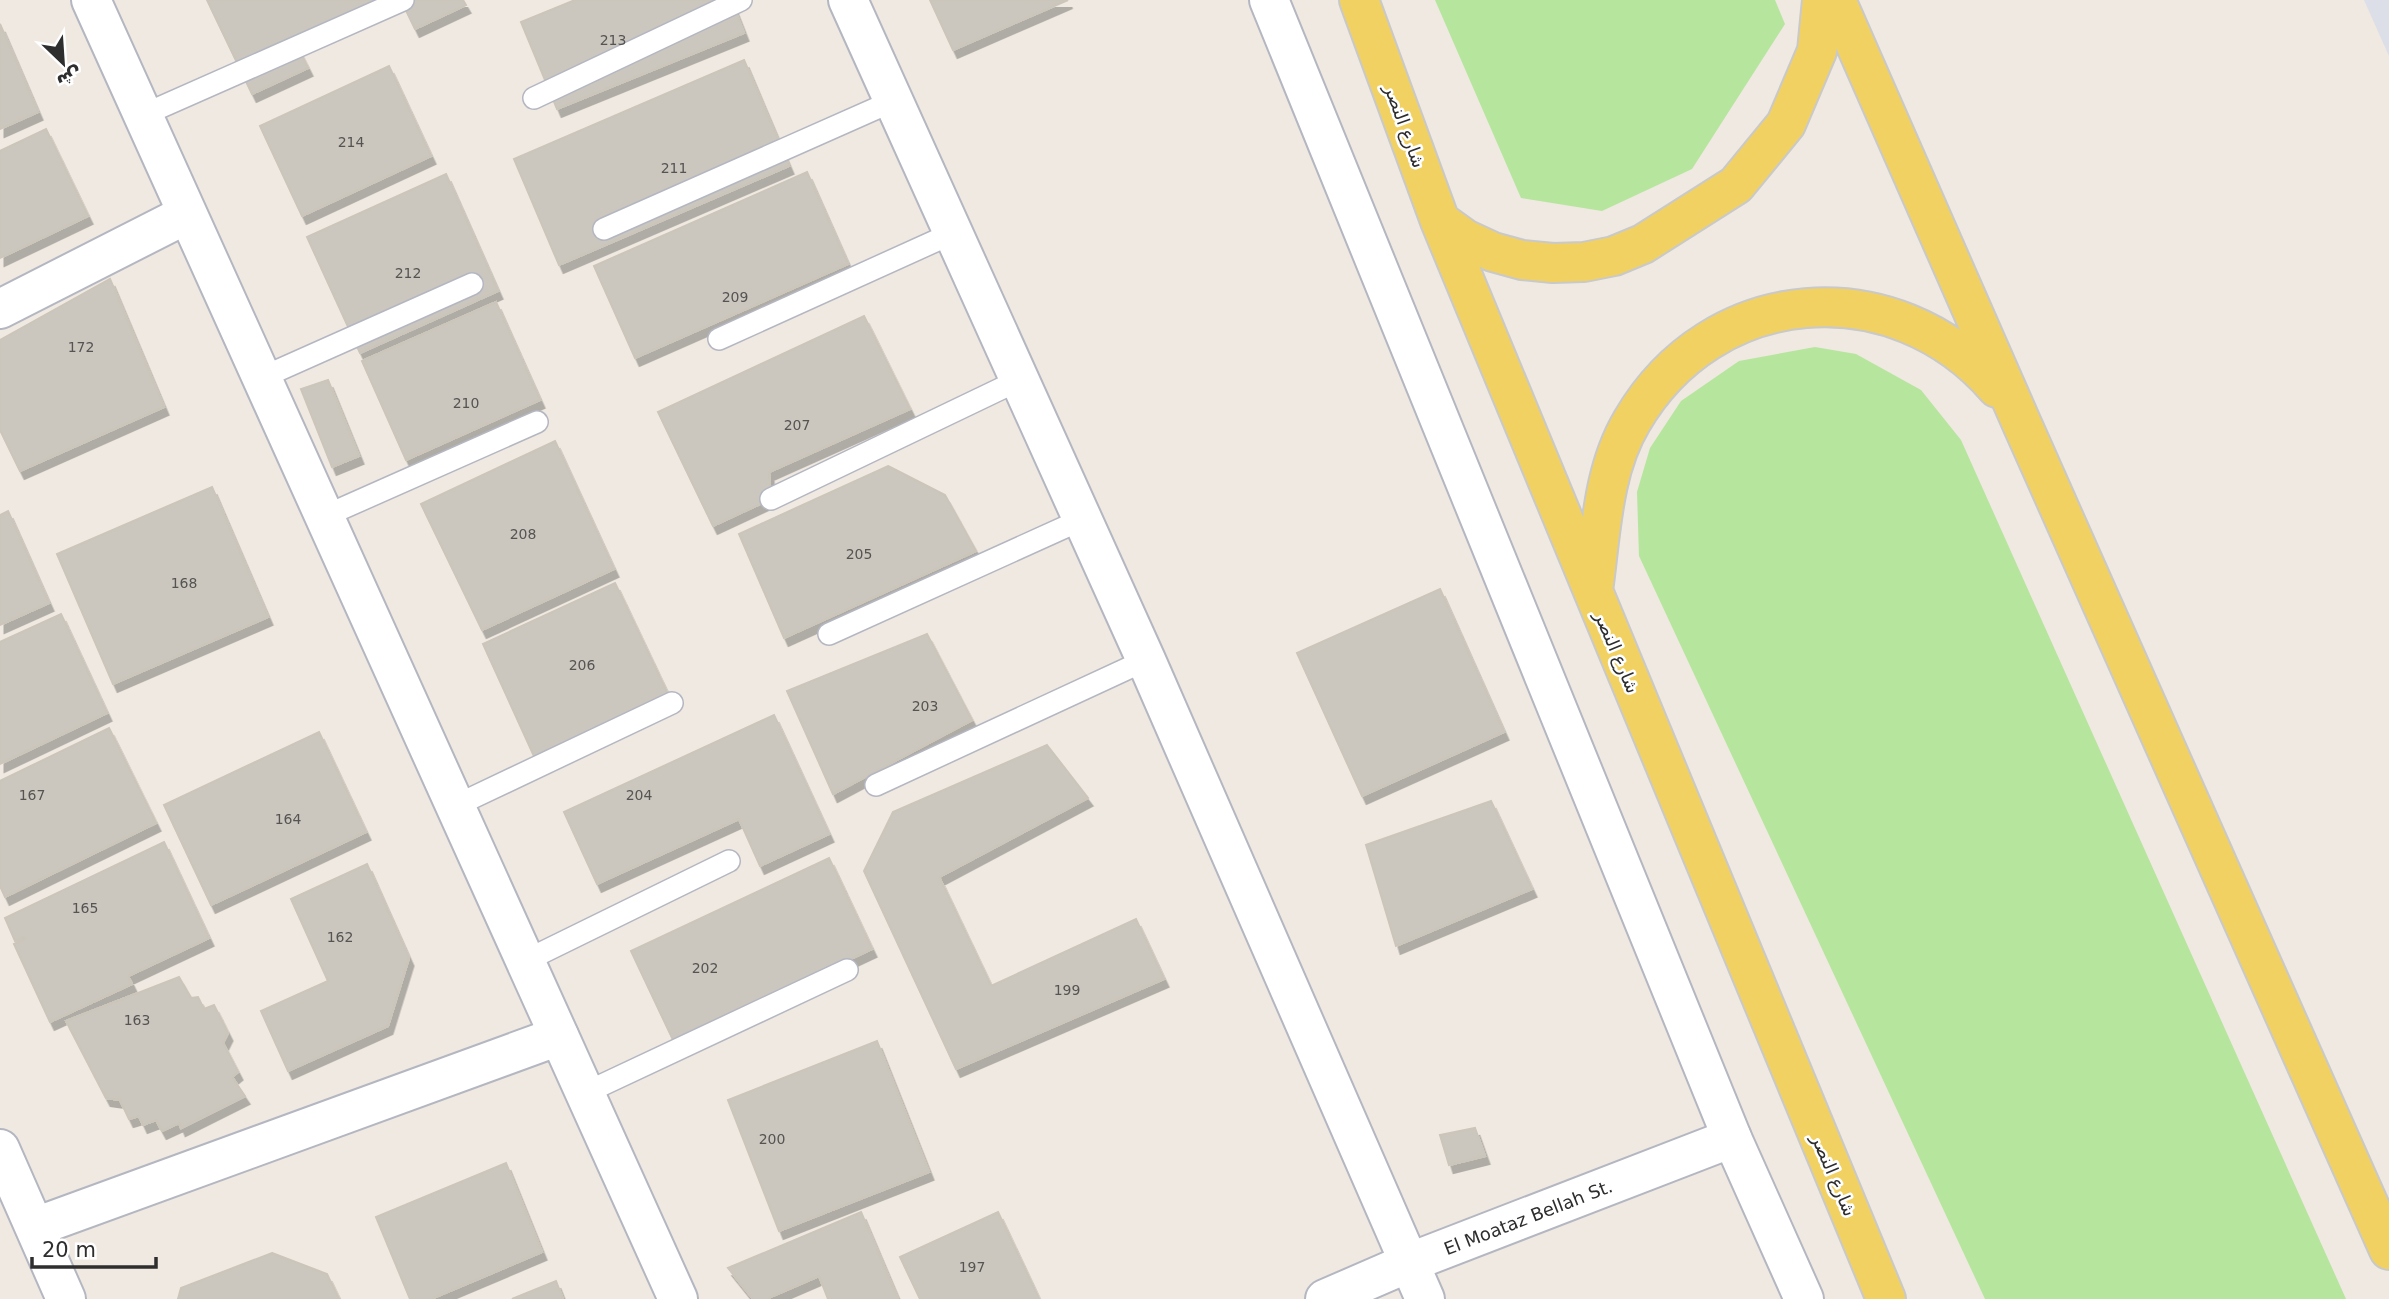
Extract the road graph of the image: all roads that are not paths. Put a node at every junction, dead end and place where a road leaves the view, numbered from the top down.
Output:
1 (91, 0) edge
2 (403, 0) edge
3 (741, 0) edge
4 (848, 0) edge
5 (1269, 0) edge
6 (1359, 0) edge
7 (1822, 0) edge
8 (1836, 0) edge
9 (534, 98) dead end
10 (893, 101) junction
11 (143, 116) junction
12 (187, 214) junction
13 (1440, 221) junction
14 (604, 229) dead end
15 (953, 233) junction
16 (472, 284) dead end
17 (0, 309) edge
18 (719, 339) dead end
19 (261, 378) junction
20 (1019, 380) junction
21 (537, 422) dead end
22 (2022, 424) junction
23 (771, 499) dead end
24 (325, 516) junction
25 (1083, 519) junction
26 (1592, 594) junction
27 (830, 634) dead end
28 (1146, 660) junction
29 (672, 703) dead end
30 (876, 785) dead end
31 (455, 806) junction
32 (729, 860) dead end
33 (525, 961) junction
34 (847, 970) dead end
35 (559, 1036) junction
36 (585, 1093) junction
37 (1732, 1138) junction
38 (0, 1149) edge
39 (34, 1227) junction
40 (2389, 1250) edge
41 (1408, 1263) junction
42 (66, 1299) edge
43 (678, 1299) edge
44 (1325, 1299) edge
45 (1425, 1299) edge
46 (1804, 1299) edge
47 (1886, 1299) edge

1 - 11 street
2 - 11 lane
3 - 9 lane
4 - 10 street
5 - 37 street
6 - 13 main road, شارع النصر
7 - 13 main road
8 - 22 main road
10 - 14 lane
10 - 15 street
11 - 12 street
12 - 17 street
12 - 19 street
13 - 26 main road, شارع النصر
15 - 18 lane
15 - 20 street
16 - 19 lane
19 - 24 street
20 - 23 lane
20 - 25 street
21 - 24 lane
22 - 26 main road
22 - 40 main road
24 - 31 street
25 - 27 lane
25 - 28 street
26 - 47 main road, شارع النصر
28 - 30 lane
28 - 41 street
29 - 31 lane
31 - 33 street
32 - 33 lane
33 - 35 street
34 - 36 lane
35 - 36 street
35 - 39 street
36 - 43 street
37 - 41 street, El Moataz Bellah St.
37 - 46 street
38 - 39 street
39 - 42 street
41 - 44 street, El Moataz Bellah St.
41 - 45 street

